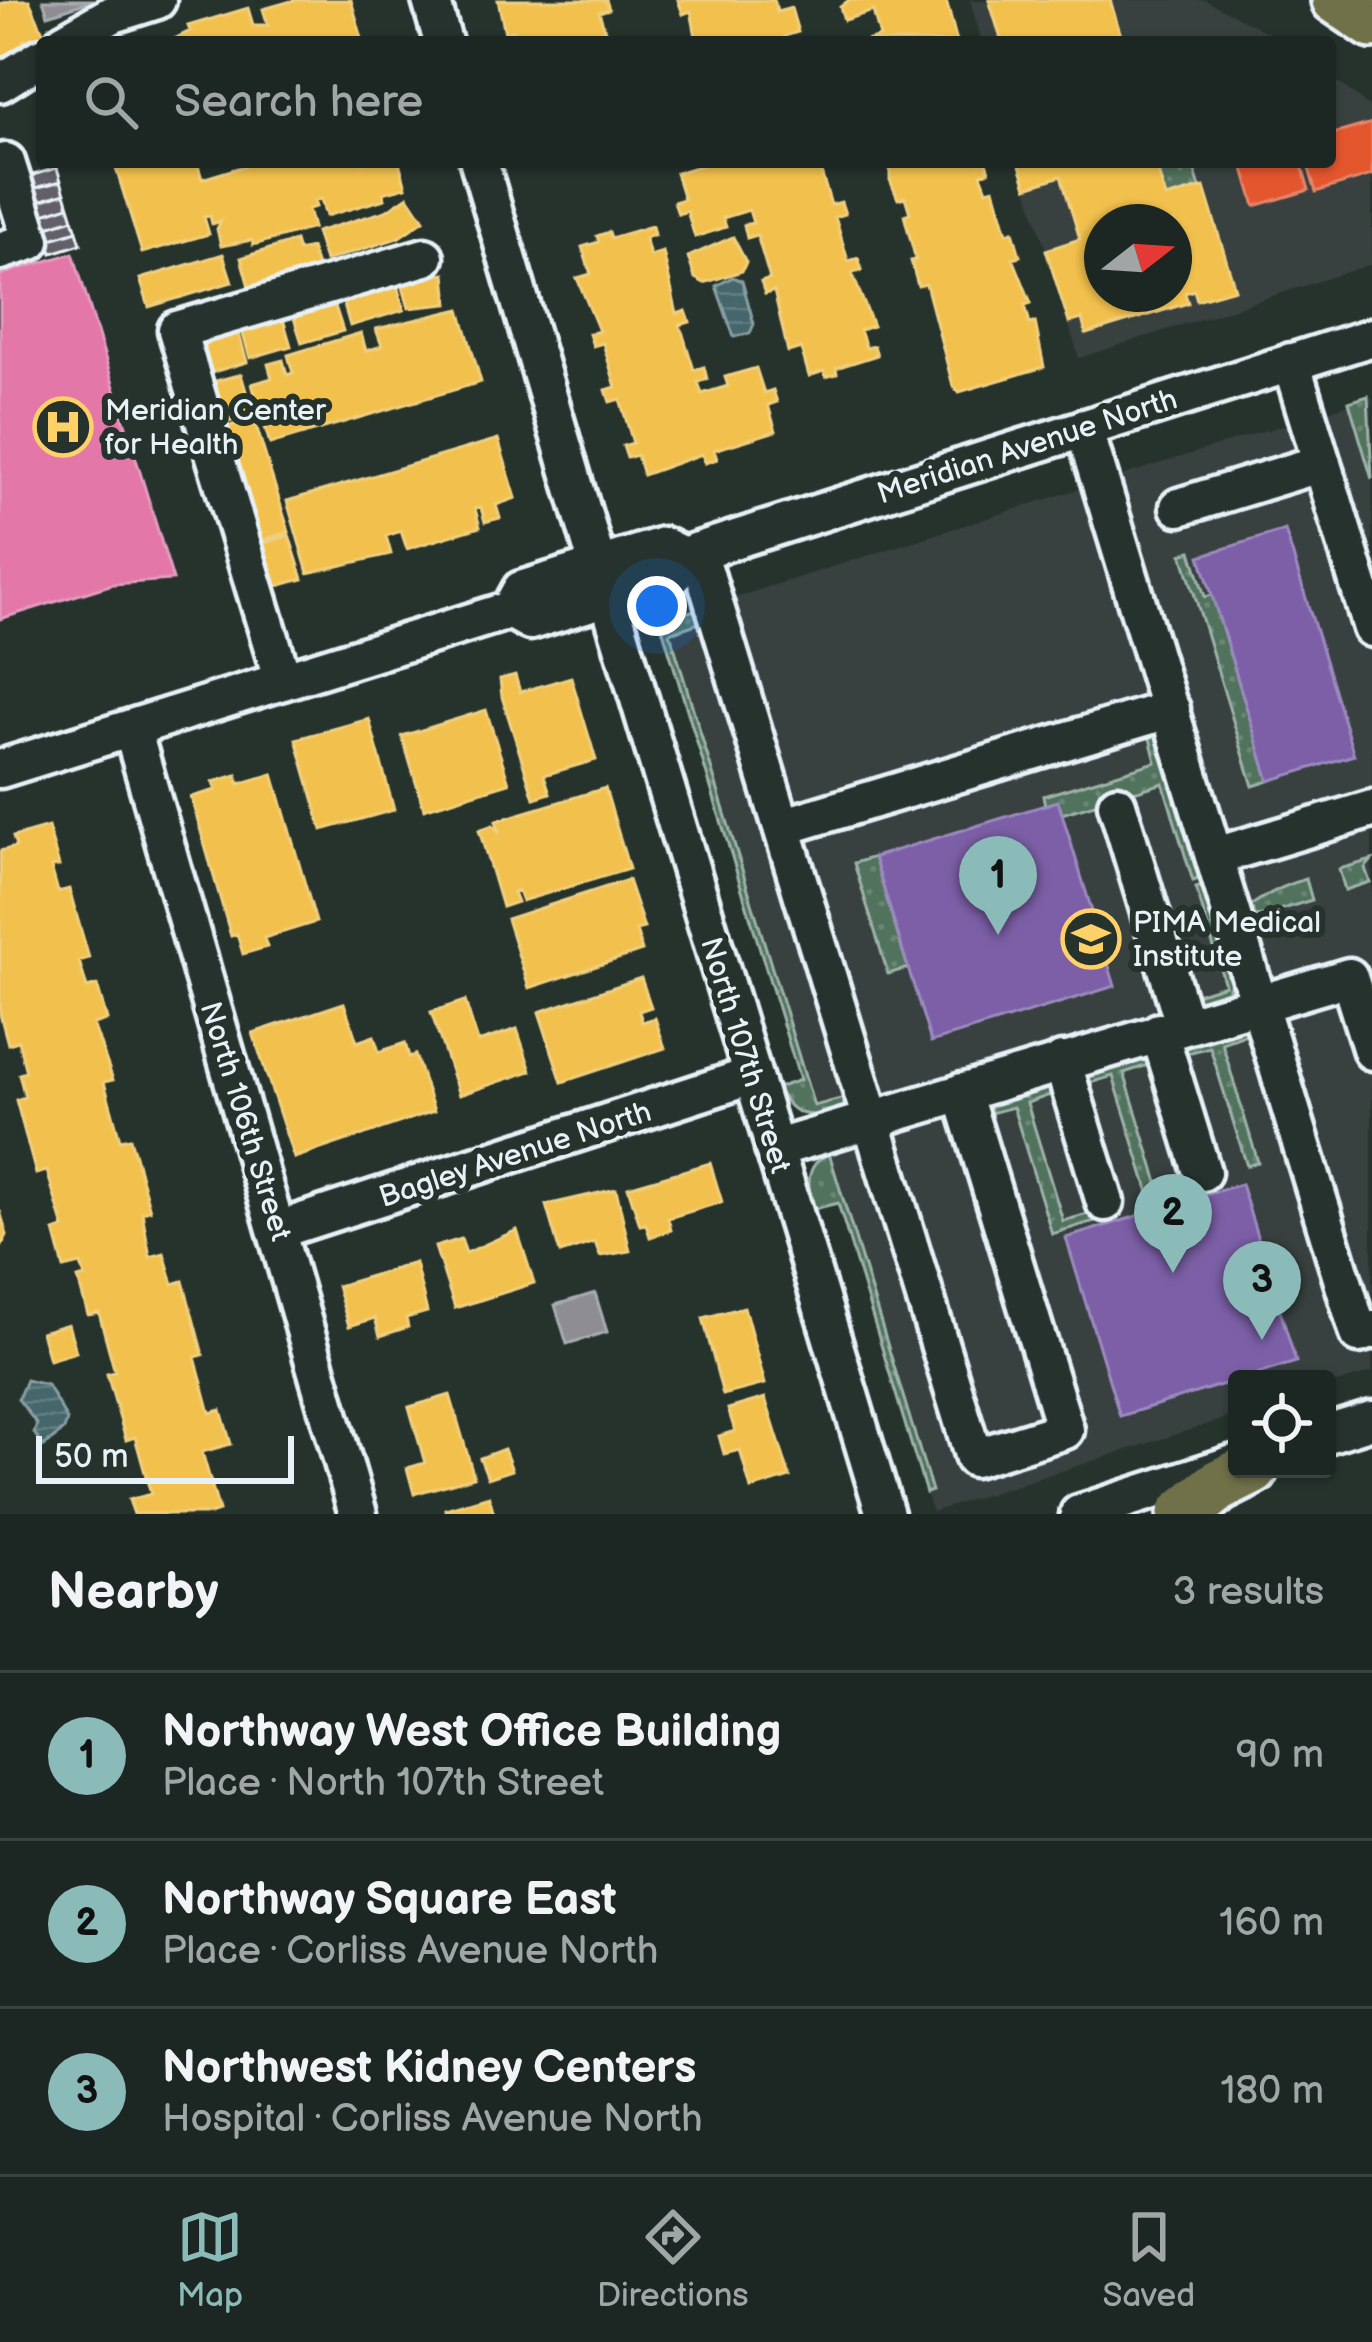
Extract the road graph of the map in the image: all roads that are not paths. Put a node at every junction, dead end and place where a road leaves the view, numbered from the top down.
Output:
1 (157, 0) edge
2 (431, 0) edge
3 (1335, 0) edge
4 (1372, 25) edge
5 (74, 36) edge
6 (441, 36) edge
7 (36, 61) edge
8 (0, 83) edge
9 (0, 164) edge
10 (481, 168) edge
11 (0, 250) edge
12 (425, 257) dead end
13 (1372, 337) edge
14 (1291, 362) junction
15 (1084, 428) junction
16 (1322, 463) junction
17 (1179, 507) dead end
18 (690, 554) junction
19 (603, 581) junction
20 (1372, 628) edge
21 (283, 681) junction
22 (1171, 709) junction
23 (132, 729) junction
24 (0, 770) edge
25 (1117, 804) dead end
26 (1372, 809) edge
27 (782, 827) junction
28 (1216, 856) junction
29 (1259, 1003) junction
30 (1172, 1028) junction
31 (1372, 1051) edge
32 (1061, 1061) junction
33 (751, 1076) junction
34 (962, 1092) junction
35 (871, 1120) junction
36 (774, 1149) junction
37 (1202, 1172) dead end
38 (1105, 1202) dead end
39 (278, 1230) junction
40 (1372, 1330) edge
41 (1372, 1420) edge
42 (1336, 1431) edge
43 (1228, 1466) edge
44 (1234, 1478) edge
45 (358, 1514) edge
46 (885, 1514) edge
47 (1079, 1514) edge
48 (1184, 1514) edge

1 - 5 street
2 - 6 street
3 - 4 main road
7 - 8 street
9 - 11 street
10 - 19 street, North 107th Street
12 - 21 street
13 - 14 street, Meridian Avenue North
14 - 15 street, Meridian Avenue North
14 - 16 street
15 - 18 street, Meridian Avenue North
15 - 22 street
16 - 17 street
16 - 20 street
18 - 19 street, Meridian Avenue North
18 - 27 street
19 - 21 street, Meridian Avenue North
19 - 33 street, North 107th Street
21 - 23 street, Meridian Avenue North
22 - 27 street
22 - 28 street
23 - 24 street, Meridian Avenue North
23 - 39 street, North 106th Street
25 - 30 street
26 - 28 street
27 - 35 street
28 - 29 street
29 - 30 street
29 - 31 street
29 - 40 street
30 - 32 street
30 - 37 street
32 - 34 street
32 - 38 street
33 - 36 street, North 107th Street
33 - 39 street, Bagley Avenue North
34 - 35 street
34 - 35 street
35 - 36 street
36 - 46 street, North 107th Street
39 - 45 street, North 106th Street
41 - 42 street
43 - 47 street
44 - 48 highway

